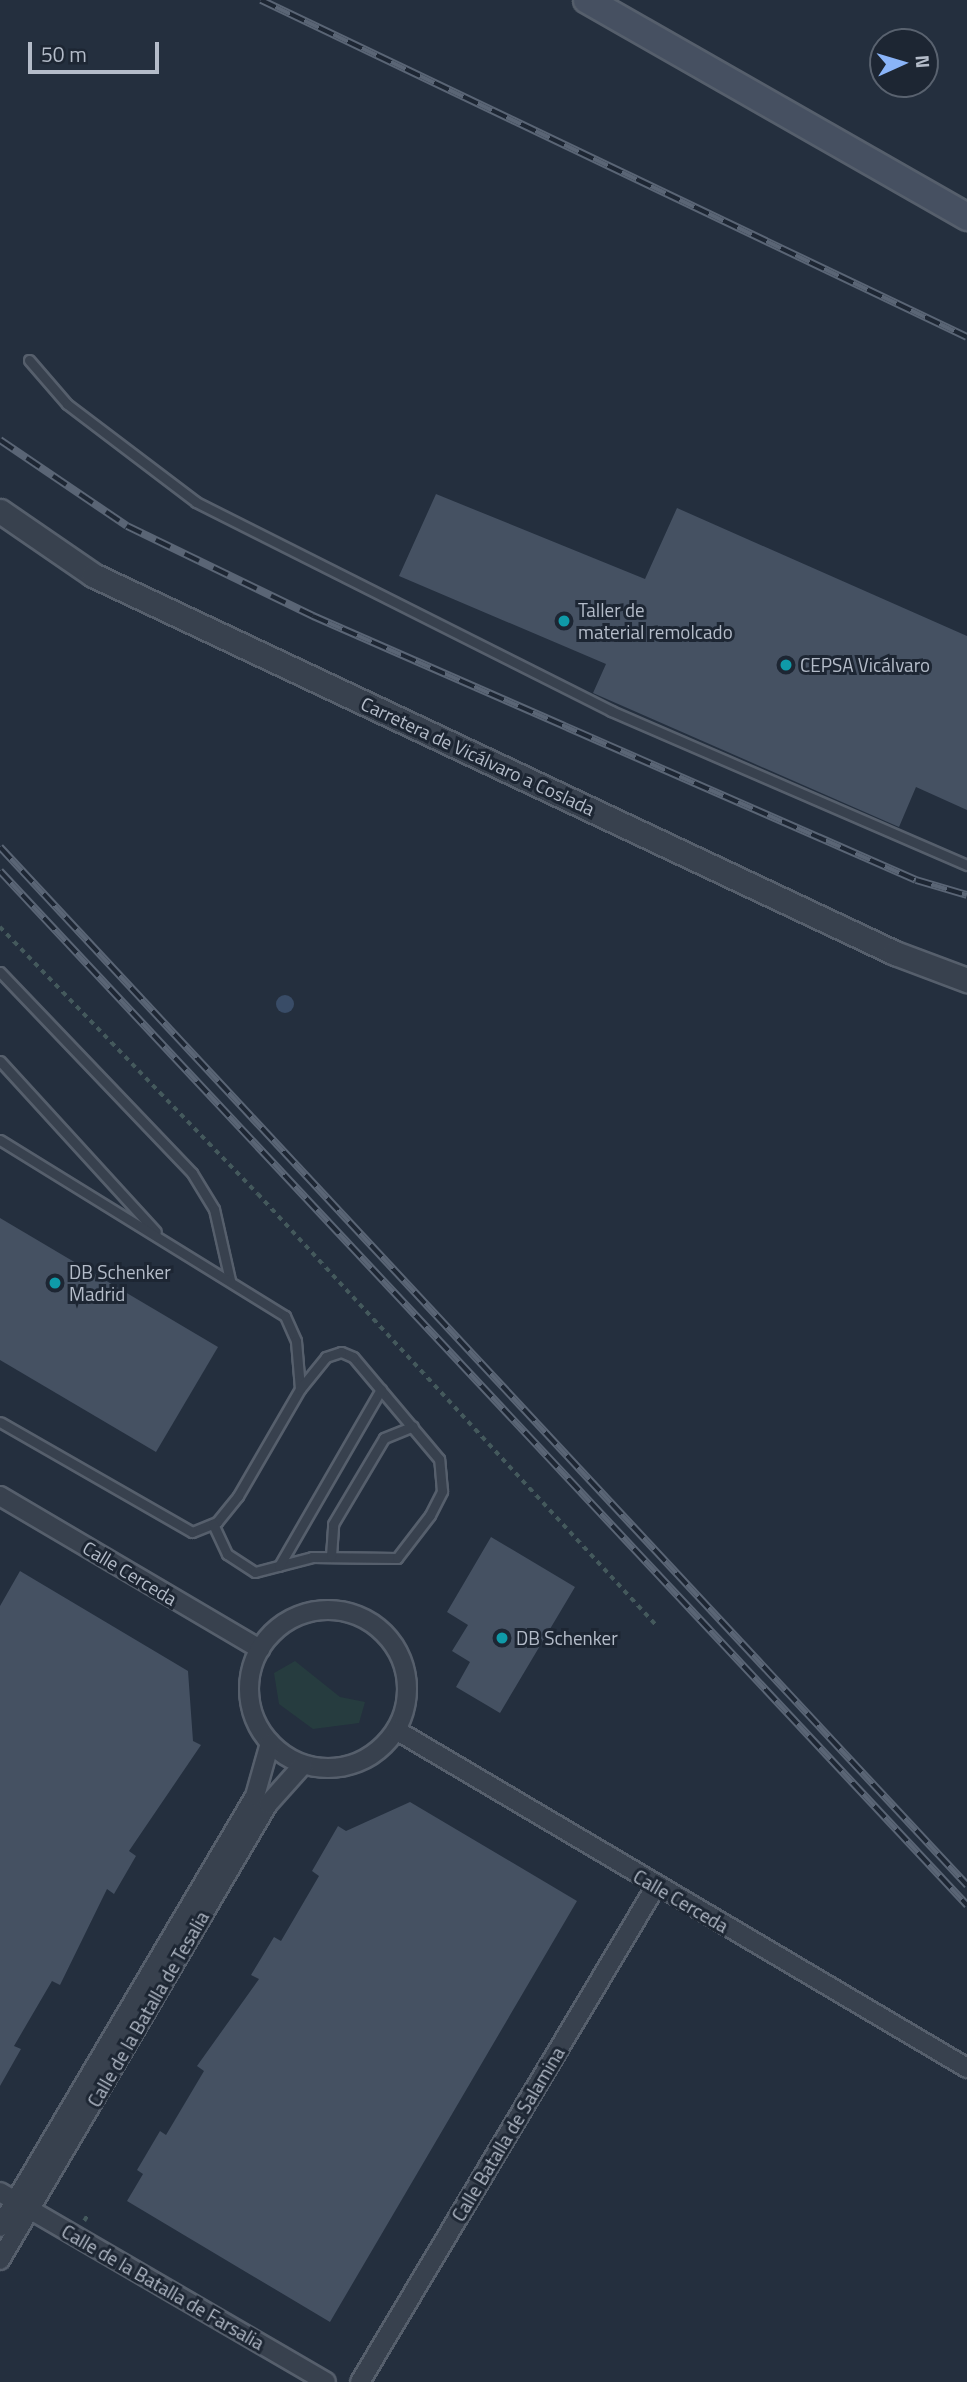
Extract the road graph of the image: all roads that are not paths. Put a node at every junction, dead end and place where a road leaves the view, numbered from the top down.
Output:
1 (587, 0) edge
2 (967, 217) edge
3 (29, 360) dead end
4 (0, 511) edge
5 (967, 865) edge
6 (0, 972) edge
7 (967, 980) edge
8 (0, 1062) edge
9 (0, 1140) edge
10 (164, 1241) junction
11 (230, 1280) junction
12 (300, 1389) junction
13 (381, 1389) junction
14 (0, 1422) edge
15 (414, 1426) junction
16 (0, 1497) edge
17 (213, 1524) junction
18 (331, 1556) junction
19 (279, 1566) junction
20 (260, 1649) junction
21 (396, 1730) junction
22 (270, 1743) junction
23 (303, 1765) junction
24 (656, 1886) junction
25 (967, 2068) edge
26 (16, 2201) edge
27 (0, 2227) edge
28 (0, 2260) edge
29 (326, 2382) edge
30 (360, 2382) edge

1 - 2 main road
3 - 5 lane
4 - 7 street, Carretera de Vicálvaro a Coslada
6 - 11 lane
8 - 10 lane
9 - 10 lane
10 - 11 lane
11 - 12 lane
12 - 13 lane
12 - 17 lane
13 - 15 lane
13 - 19 lane
14 - 17 lane
15 - 18 lane
15 - 18 lane
16 - 20 street, Calle Cerceda
17 - 19 lane
18 - 19 lane
20 - 21 street
20 - 22 street
21 - 23 street
21 - 24 street, Calle Cerceda
22 - 23 street
22 - 26 street, Calle de la Batalla de Tesalia
23 - 26 street, Calle de la Batalla de Tesalia
24 - 25 street, Calle Cerceda
24 - 30 street, Calle Batalla de Salamina
26 - 27 street, Calle de la Batalla de Tesalia
26 - 28 street, Calle de la Batalla de Tesalia
26 - 29 street, Calle de la Batalla de Farsalia

